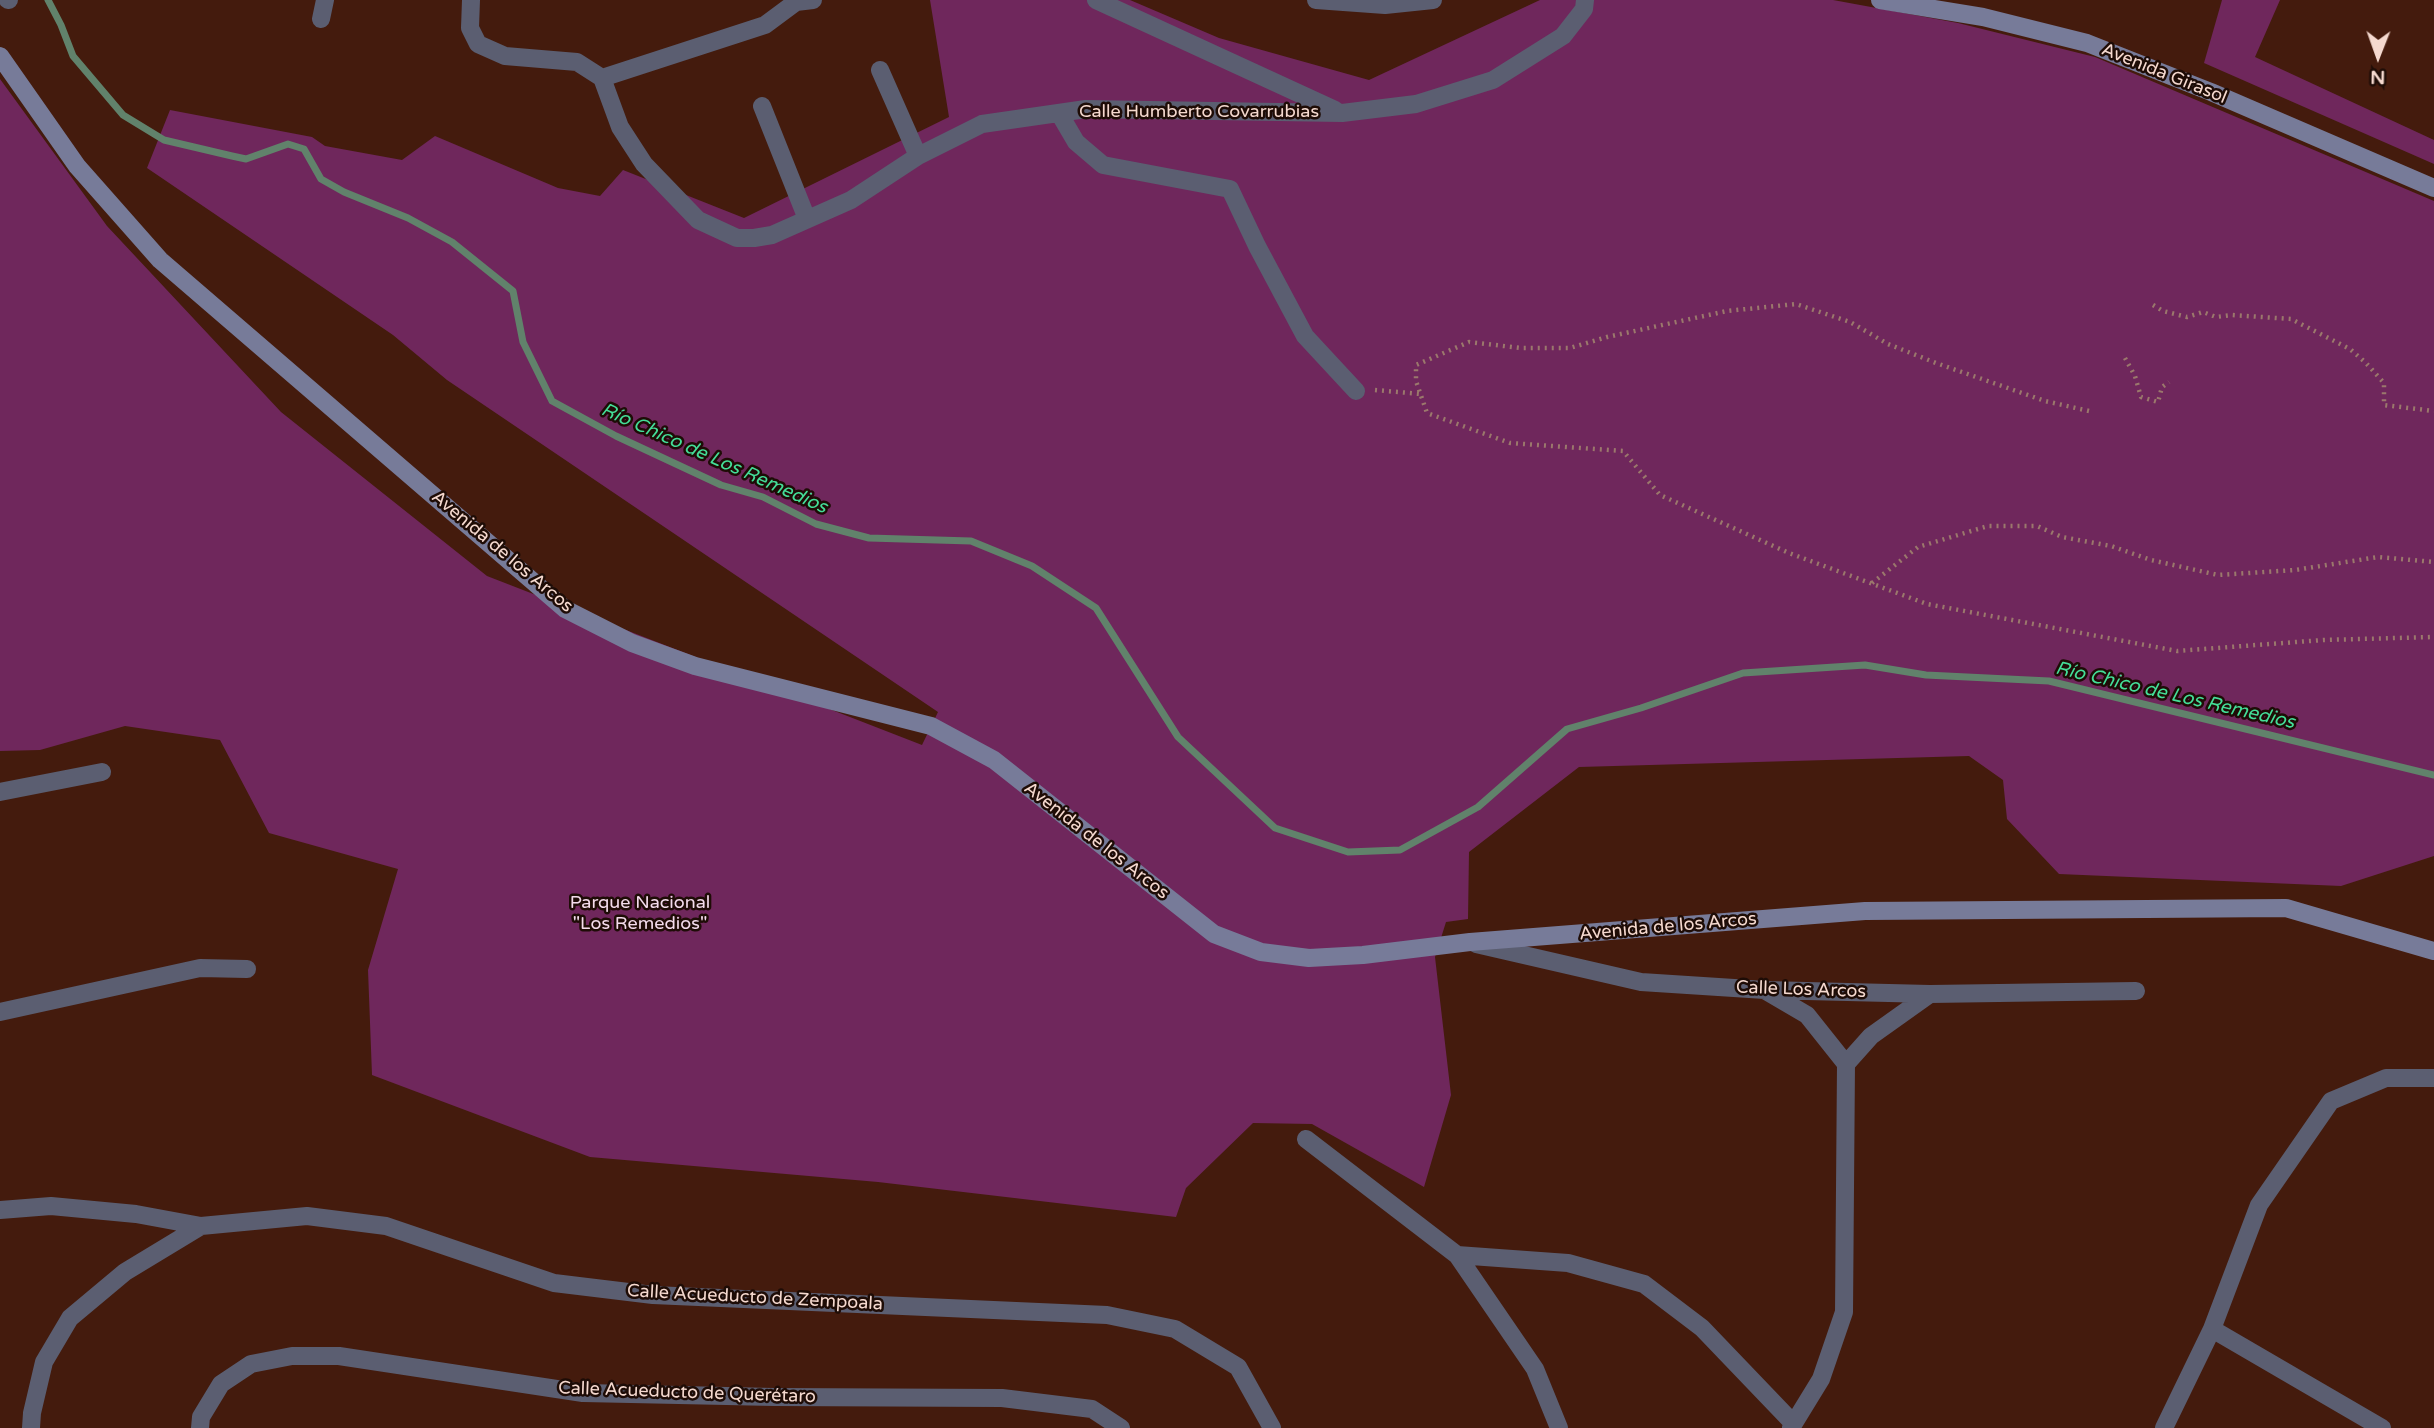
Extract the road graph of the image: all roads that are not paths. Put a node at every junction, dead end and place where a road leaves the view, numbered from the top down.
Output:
1 (325, 0) edge
2 (471, 0) edge
3 (813, 0) edge
4 (1096, 0) edge
5 (1317, 0) edge
6 (1433, 0) edge
7 (1585, 0) edge
8 (1880, 0) edge
9 (321, 19) dead end
10 (0, 56) edge
11 (880, 69) dead end
12 (602, 79) junction
13 (762, 106) dead end
14 (1059, 113) junction
15 (1342, 113) junction
16 (918, 156) junction
17 (2434, 188) edge
18 (807, 219) junction
19 (1356, 391) road end
20 (102, 772) dead end
21 (0, 792) edge
22 (1470, 942) junction
23 (2434, 951) edge
24 (247, 969) dead end
25 (1765, 990) junction
26 (2136, 991) dead end
27 (1930, 994) junction
28 (0, 1012) edge
29 (1846, 1064) junction
30 (2434, 1078) edge
31 (1306, 1139) dead end
32 (0, 1210) edge
33 (201, 1226) junction
34 (1457, 1255) junction
35 (2212, 1329) junction
36 (1792, 1425) edge
37 (31, 1428) edge
38 (200, 1428) edge
39 (1121, 1428) edge
40 (1272, 1428) edge
41 (1559, 1428) edge
42 (2164, 1428) edge
43 (2382, 1428) edge

1 - 9 street
2 - 12 street
3 - 12 street
4 - 15 street
5 - 6 street
7 - 15 street, Calle Humberto Covarrubias
8 - 17 main road, Avenida Girasol
10 - 22 main road, Avenida de los Arcos
11 - 16 street
12 - 18 street, Calle Humberto Covarrubias
13 - 18 street
14 - 15 street, Calle Humberto Covarrubias
14 - 16 street, Calle Humberto Covarrubias
14 - 19 street
16 - 18 street, Calle Humberto Covarrubias
20 - 21 street
22 - 23 main road, Avenida de los Arcos
22 - 25 street, Calle Los Arcos
24 - 28 street
25 - 27 street, Calle Los Arcos
25 - 29 street
26 - 27 street, Calle Los Arcos
27 - 29 street
29 - 36 street
30 - 35 street
31 - 34 street
32 - 33 street
33 - 37 street
33 - 40 street, Calle Acueducto de Zempoala
34 - 36 street
34 - 41 street
35 - 42 street
35 - 43 street
38 - 39 street, Calle Acueducto de Querétaro

